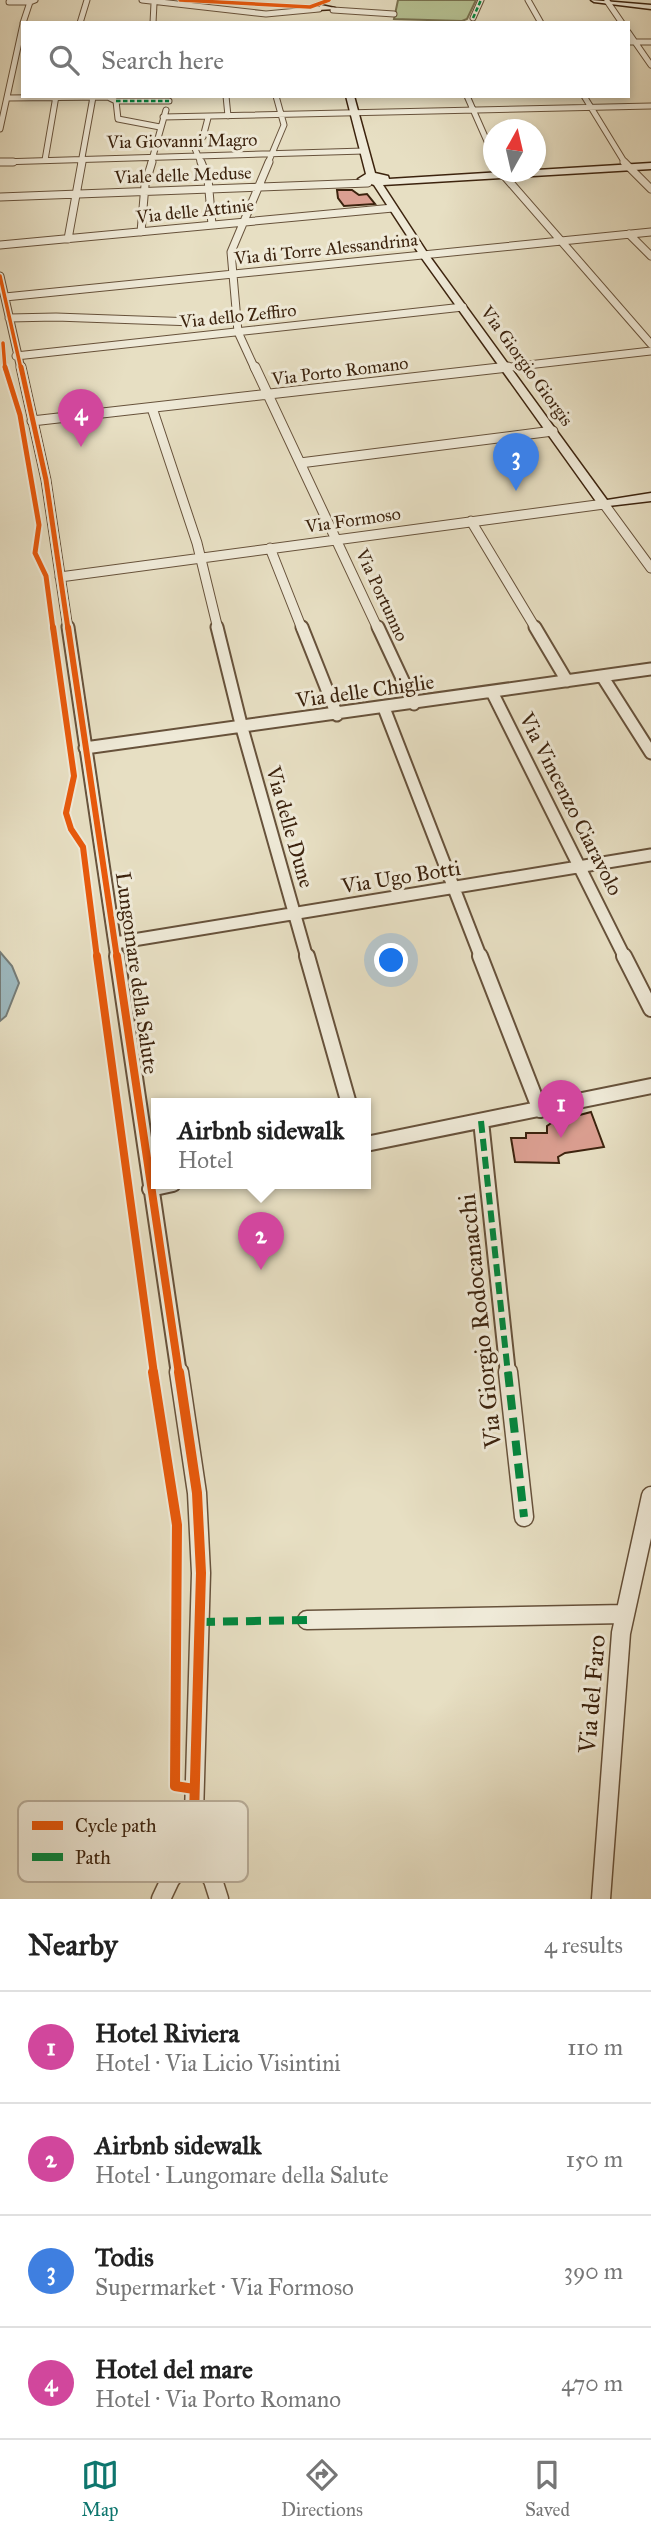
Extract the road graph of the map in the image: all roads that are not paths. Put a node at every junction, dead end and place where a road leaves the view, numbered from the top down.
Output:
1 (87, 0) edge
2 (142, 0) edge
3 (337, 0) edge
4 (481, 0) edge
5 (528, 0) edge
6 (594, 0) edge
7 (627, 0) edge
8 (32, 1) edge
9 (9, 2) dead end
10 (607, 2) edge
11 (154, 3) junction
12 (651, 5) edge
13 (318, 9) joint
14 (330, 9) junction
15 (290, 13) junction
16 (394, 14) dead end
17 (472, 18) dead end
18 (24, 21) edge
19 (81, 21) edge
20 (153, 21) edge
21 (270, 21) edge
22 (333, 21) edge
23 (540, 21) edge
24 (621, 21) edge
25 (21, 32) edge
26 (632, 42) edge
27 (651, 42) edge
28 (15, 57) junction
29 (21, 57) edge
30 (651, 65) edge
31 (32, 98) edge
32 (56, 98) edge
33 (93, 98) edge
34 (112, 98) edge
35 (226, 98) edge
36 (277, 98) edge
37 (350, 98) edge
38 (468, 98) edge
39 (585, 98) edge
40 (7, 99) junction
41 (169, 99) edge
42 (116, 101) junction
43 (651, 106) edge
44 (592, 108) junction
45 (473, 110) junction
46 (354, 113) junction
47 (283, 115) junction
48 (228, 116) junction
49 (163, 117) junction
50 (208, 118) dead end
51 (160, 127) junction
52 (0, 129) edge
53 (483, 132) edge
54 (364, 151) junction
55 (275, 153) junction
56 (196, 155) junction
57 (152, 156) junction
58 (83, 158) junction
59 (45, 160) junction
60 (651, 160) edge
61 (0, 162) edge
62 (626, 164) junction
63 (546, 166) edge
64 (651, 166) edge
65 (483, 170) edge
66 (546, 170) edge
67 (483, 174) edge
68 (374, 179) junction
69 (511, 182) edge
70 (260, 185) junction
71 (651, 189) edge
72 (210, 190) junction
73 (144, 192) junction
74 (74, 194) junction
75 (0, 197) edge
76 (393, 208) junction
77 (241, 222) junction
78 (212, 225) junction
79 (141, 232) junction
80 (651, 232) edge
81 (629, 234) junction
82 (68, 239) junction
83 (560, 241) junction
84 (0, 245) edge
85 (425, 255) junction
86 (651, 256) edge
87 (232, 274) junction
88 (0, 276) edge
89 (5, 297) junction
90 (463, 307) junction
91 (9, 318) junction
92 (194, 322) dead end
93 (238, 332) junction
94 (651, 344) edge
95 (651, 351) edge
96 (16, 356) junction
97 (508, 367) junction
98 (268, 395) junction
99 (152, 408) junction
100 (32, 421) junction
101 (553, 431) junction
102 (300, 463) junction
103 (651, 497) edge
104 (604, 503) junction
105 (471, 522) junction
106 (336, 540) junction
107 (270, 548) junction
108 (201, 558) junction
109 (651, 568) edge
110 (60, 577) junction
111 (651, 669) edge
112 (602, 676) junction
113 (567, 681) junction
114 (492, 692) junction
115 (414, 704) junction
116 (384, 708) junction
117 (337, 715) junction
118 (242, 728) junction
119 (85, 748) junction
120 (651, 753) edge
121 (651, 855) edge
122 (581, 866) junction
123 (452, 889) junction
124 (295, 914) junction
125 (115, 943) junction
126 (651, 1009) edge
127 (651, 1086) edge
128 (347, 1098) edge
129 (540, 1110) junction
130 (481, 1121) junction
131 (371, 1143) edge
132 (150, 1189) joint
133 (651, 1496) edge
134 (524, 1517) dead end
135 (624, 1614) junction
136 (307, 1620) dead end
137 (194, 1801) edge
138 (169, 1882) edge
139 (214, 1882) edge
140 (160, 1899) edge
141 (219, 1899) edge
142 (601, 1899) edge

1 - 19 street
2 - 11 street
3 - 14 street
4 - 17 street
5 - 23 street
6 - 10 street
7 - 12 street
8 - 9 street
8 - 18 street
10 - 12 street
10 - 24 street
11 - 15 street
11 - 20 street
13 - 14 street
13 - 15 street
14 - 16 street
14 - 22 street
15 - 21 street
25 - 28 street
26 - 27 street
26 - 30 street
28 - 29 street
28 - 40 street
31 - 40 street
32 - 59 street
33 - 58 street
34 - 42 street
35 - 48 street
36 - 47 street
37 - 46 street, Via Giorgio Giorgis
38 - 45 street
39 - 44 street
40 - 52 street
41 - 42 street
41 - 49 street
42 - 51 street
43 - 44 street
44 - 45 street
44 - 62 street
45 - 46 street
45 - 53 street
46 - 47 street
46 - 54 street, Via Giorgio Giorgis
47 - 48 street
47 - 55 street, Via Portunno
48 - 49 street
49 - 51 street
50 - 56 street
51 - 57 street
54 - 55 street, Via Giovanni Magro
54 - 68 street, Via Giorgio Giorgis
55 - 56 street, Via Giovanni Magro
55 - 70 street, Via Portunno
56 - 57 street, Via Giovanni Magro
56 - 72 street
57 - 58 street, Via Giovanni Magro
57 - 73 street
58 - 59 street, Via Giovanni Magro
58 - 74 street
59 - 61 street, Via Giovanni Magro
60 - 62 street, Viale delle Meduse
62 - 63 street, Viale delle Meduse
62 - 64 street, Viale delle Meduse
62 - 66 street, Viale delle Meduse
62 - 71 street
65 - 68 street, Viale delle Meduse
67 - 68 street, Viale delle Meduse
68 - 70 street, Viale delle Meduse
68 - 76 street, Via Giorgio Giorgis
69 - 83 street
70 - 72 street, Viale delle Meduse
70 - 77 street, Via Portunno
72 - 73 street, Viale delle Meduse
72 - 78 street
73 - 74 street, Viale delle Meduse
73 - 79 street
74 - 75 street, Viale delle Meduse
74 - 82 street
76 - 77 street, Via delle Attinie
76 - 85 street, Via Giorgio Giorgis
77 - 78 street, Via delle Attinie
77 - 87 street, Via Portunno
78 - 79 street, Via delle Attinie
79 - 82 street, Via delle Attinie
80 - 81 street, Via di Torre Alessandrina
81 - 83 street, Via di Torre Alessandrina
81 - 86 street
82 - 84 street, Via delle Attinie
83 - 85 street, Via di Torre Alessandrina
83 - 94 street
85 - 87 street, Via di Torre Alessandrina
85 - 90 street, Via Giorgio Giorgis
87 - 89 street, Via di Torre Alessandrina
87 - 93 street, Via Portunno
88 - 89 street, Lungomare della Salute
89 - 91 street, Lungomare della Salute
90 - 93 street, Via dello Zeffiro
90 - 97 street, Via Giorgio Giorgis
91 - 92 street
91 - 96 street, Lungomare della Salute
93 - 96 street, Via dello Zeffiro
93 - 98 street, Via Portunno
95 - 97 street, Via Porto Romano
96 - 100 street, Lungomare della Salute
97 - 98 street, Via Porto Romano
97 - 101 street, Via Giorgio Giorgis
98 - 99 street, Via Porto Romano
98 - 102 street, Via Portunno
99 - 100 street, Via Porto Romano
99 - 108 street, Via delle Dune
100 - 110 street, Lungomare della Salute
101 - 102 street
101 - 104 street, Via Giorgio Giorgis
102 - 106 street, Via Portunno
103 - 104 street, Via Formoso
104 - 105 street, Via Formoso
104 - 109 street, Via Giorgio Giorgis
105 - 106 street, Via Formoso
105 - 113 street
106 - 107 street, Via Formoso
106 - 115 street, Via Portunno
107 - 108 street, Via Formoso
107 - 117 street
108 - 110 street, Via Formoso
108 - 118 street, Via delle Dune
110 - 119 street, Lungomare della Salute
111 - 112 street, Via delle Chiglie
112 - 113 street, Via delle Chiglie
112 - 120 street
113 - 114 street, Via delle Chiglie
114 - 115 street, Via delle Chiglie
114 - 122 street, Via Vincenzo Ciaravolo
115 - 116 street, Via delle Chiglie
116 - 117 street, Via delle Chiglie
116 - 123 street
117 - 118 street, Via delle Chiglie
118 - 119 street, Via delle Chiglie
118 - 124 street, Via delle Dune
119 - 125 street, Lungomare della Salute
121 - 122 street, Via Ugo Botti
122 - 123 street, Via Ugo Botti
122 - 126 street, Via Vincenzo Ciaravolo
123 - 124 street, Via Ugo Botti
123 - 129 street
124 - 125 street, Via Ugo Botti
124 - 128 street, Via delle Dune
125 - 132 street, Lungomare della Salute
127 - 129 street
129 - 130 street
130 - 131 street
130 - 134 street, Via Giorgio Rodocanacchi
132 - 137 street, Lungomare della Salute
133 - 135 street, Via del Faro
135 - 136 street
135 - 142 street, Via del Faro
138 - 140 street
139 - 141 street

